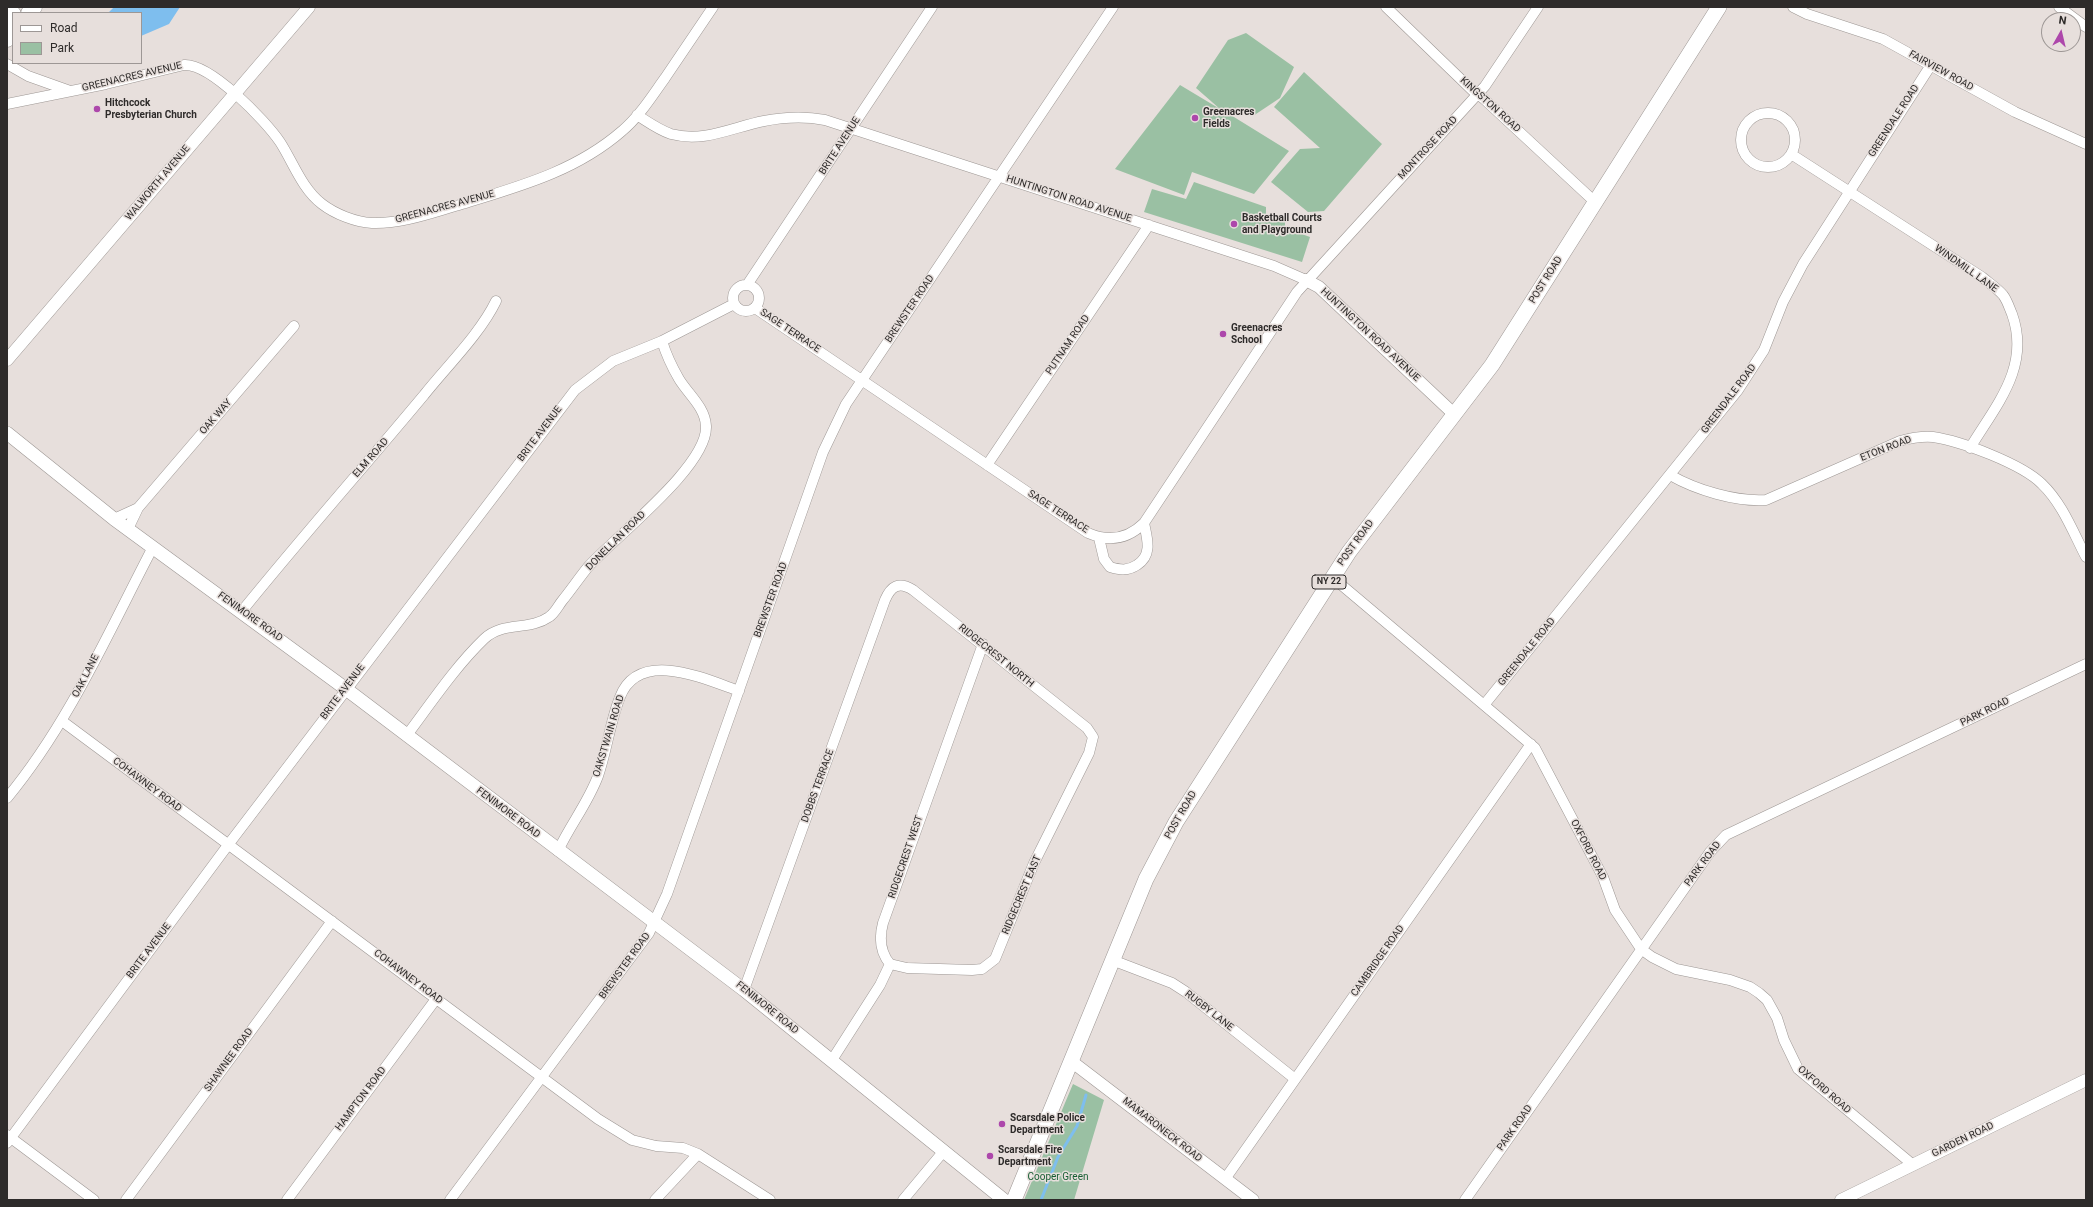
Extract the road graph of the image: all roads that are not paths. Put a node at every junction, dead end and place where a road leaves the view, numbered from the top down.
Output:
1 (309, 7) edge
2 (713, 7) edge
3 (932, 7) edge
4 (1113, 7) edge
5 (1386, 7) edge
6 (1538, 7) edge
7 (1719, 7) edge
8 (1793, 7) edge
9 (2059, 7) edge
10 (2086, 27) edge
11 (7, 64) edge
12 (1931, 65) junction
13 (70, 91) junction
14 (234, 94) junction
15 (1478, 94) junction
16 (7, 104) edge
17 (637, 115) junction
18 (852, 128) junction
19 (2086, 144) edge
20 (1791, 154) junction
21 (1000, 176) junction
22 (1848, 192) junction
23 (1596, 202) junction
24 (1149, 224) junction
25 (1306, 280) junction
26 (747, 286) junction
27 (496, 301) dead end
28 (734, 304) junction
29 (755, 308) junction
30 (294, 326) dead end
31 (662, 341) junction
32 (7, 360) edge
33 (862, 381) junction
34 (1455, 415) junction
35 (7, 433) edge
36 (1970, 448) junction
37 (987, 465) junction
38 (1670, 475) junction
39 (138, 508) junction
40 (114, 518) junction
41 (1144, 523) junction
42 (128, 529) junction
43 (1099, 538) junction
44 (153, 547) junction
45 (2086, 556) edge
46 (1332, 577) junction
47 (896, 585) joint
48 (242, 612) junction
49 (982, 644) junction
50 (2086, 664) edge
51 (346, 689) junction
52 (739, 691) junction
53 (1484, 705) junction
54 (62, 721) junction
55 (1093, 734) joint
56 (407, 736) junction
57 (1530, 744) junction
58 (7, 798) edge
59 (228, 845) junction
60 (558, 850) junction
61 (332, 921) junction
62 (654, 922) junction
63 (1641, 949) junction
64 (1112, 960) junction
65 (890, 964) junction
66 (744, 990) junction
67 (436, 999) junction
68 (832, 1060) junction
69 (1071, 1061) junction
70 (542, 1078) junction
71 (1295, 1079) junction
72 (2086, 1080) edge
73 (8, 1138) edge
74 (943, 1152) junction
75 (698, 1154) junction
76 (1912, 1164) junction
77 (1225, 1179) junction
78 (94, 1200) edge
79 (126, 1200) edge
80 (287, 1200) edge
81 (450, 1200) edge
82 (655, 1200) edge
83 (770, 1200) edge
84 (903, 1200) edge
85 (1004, 1200) edge
86 (1014, 1200) edge
87 (1251, 1200) edge
88 (1465, 1200) edge
89 (1841, 1200) edge

1 - 14 street, WALWORTH AVENUE
2 - 17 street, GREENACRES AVENUE
3 - 18 street, BRITE AVENUE
4 - 21 street, BREWSTER ROAD
5 - 15 street, KINGSTON ROAD
6 - 15 street, MONTROSE ROAD
7 - 23 main road, POST ROAD / NY 22
8 - 12 street, FAIRVIEW ROAD
9 - 10 street
11 - 13 street, GREENACRES AVENUE
12 - 19 street, FAIRVIEW ROAD
12 - 22 street, GREENDALE ROAD
13 - 14 street, GREENACRES AVENUE
13 - 16 street
14 - 17 street, GREENACRES AVENUE
14 - 32 street, WALWORTH AVENUE
15 - 23 street, KINGSTON ROAD
15 - 25 street, MONTROSE ROAD
17 - 18 street, HUNTINGTON ROAD AVENUE
18 - 21 street, HUNTINGTON ROAD AVENUE
18 - 26 street, BRITE AVENUE
20 - 20 street
20 - 22 street, WINDMILL LANE
21 - 24 street, HUNTINGTON ROAD AVENUE
21 - 33 street, BREWSTER ROAD
22 - 36 street, WINDMILL LANE
22 - 38 street, GREENDALE ROAD
23 - 34 main road, POST ROAD / NY 22
24 - 25 street, HUNTINGTON ROAD AVENUE
24 - 37 street, PUTNAM ROAD
25 - 34 street, HUNTINGTON ROAD AVENUE
25 - 41 street, SAGE TERRACE
26 - 28 street, BRITE AVENUE
26 - 29 street
27 - 48 street, ELM ROAD
28 - 29 street
28 - 31 street, BRITE AVENUE
29 - 33 street, SAGE TERRACE
30 - 39 street, OAK WAY
31 - 51 street, BRITE AVENUE
31 - 56 street, DONELLAN ROAD
33 - 37 street, SAGE TERRACE
33 - 52 street, BREWSTER ROAD
34 - 46 main road, POST ROAD / NY 22
35 - 40 main road, FENIMORE ROAD
36 - 38 street, ETON ROAD
36 - 45 street, ETON ROAD
37 - 43 street, SAGE TERRACE
38 - 53 street, GREENDALE ROAD
39 - 40 street, OAK WAY
39 - 42 street, OAK WAY
40 - 42 main road, FENIMORE ROAD
41 - 43 street, SAGE TERRACE
41 - 43 street
42 - 44 main road, FENIMORE ROAD
44 - 48 main road, FENIMORE ROAD
44 - 54 street, OAK LANE
46 - 53 street, OXFORD ROAD
46 - 64 main road, POST ROAD / NY 22
47 - 49 street, RIDGECREST NORTH
47 - 66 street, DOBBS TERRACE
48 - 51 main road, FENIMORE ROAD
49 - 55 street, RIDGECREST NORTH
49 - 65 street, RIDGECREST WEST
50 - 63 street, PARK ROAD
51 - 56 main road, FENIMORE ROAD
51 - 59 street, BRITE AVENUE
52 - 60 street, OAKSTWAIN ROAD
52 - 62 street, BREWSTER ROAD
53 - 57 street, OXFORD ROAD
54 - 58 street, OAK LANE
54 - 59 street, COHAWNEY ROAD
55 - 65 street, RIDGECREST EAST
56 - 60 main road, FENIMORE ROAD
57 - 63 street, OXFORD ROAD
57 - 71 street, CAMBRIDGE ROAD
59 - 61 street, COHAWNEY ROAD
59 - 73 street, BRITE AVENUE
60 - 62 main road, FENIMORE ROAD
61 - 67 street, COHAWNEY ROAD
61 - 79 street, SHAWNEE ROAD
62 - 66 main road, FENIMORE ROAD
62 - 70 street, BREWSTER ROAD
63 - 76 street, OXFORD ROAD
63 - 88 street, PARK ROAD
64 - 69 main road, POST ROAD / NY 22
64 - 71 street, RUGBY LANE
65 - 68 street
66 - 68 main road, FENIMORE ROAD
67 - 70 street, COHAWNEY ROAD
67 - 80 street, HAMPTON ROAD
68 - 74 main road, FENIMORE ROAD
69 - 77 street, MAMARONECK ROAD
69 - 86 main road, POST ROAD / NY 22
70 - 75 street, COHAWNEY ROAD
70 - 81 street, BREWSTER ROAD
71 - 77 street, CAMBRIDGE ROAD
72 - 76 street, GARDEN ROAD
73 - 78 street
74 - 84 street
74 - 85 main road, FENIMORE ROAD
75 - 82 street
75 - 83 street, COHAWNEY ROAD
76 - 89 street, GARDEN ROAD
77 - 87 street, MAMARONECK ROAD

